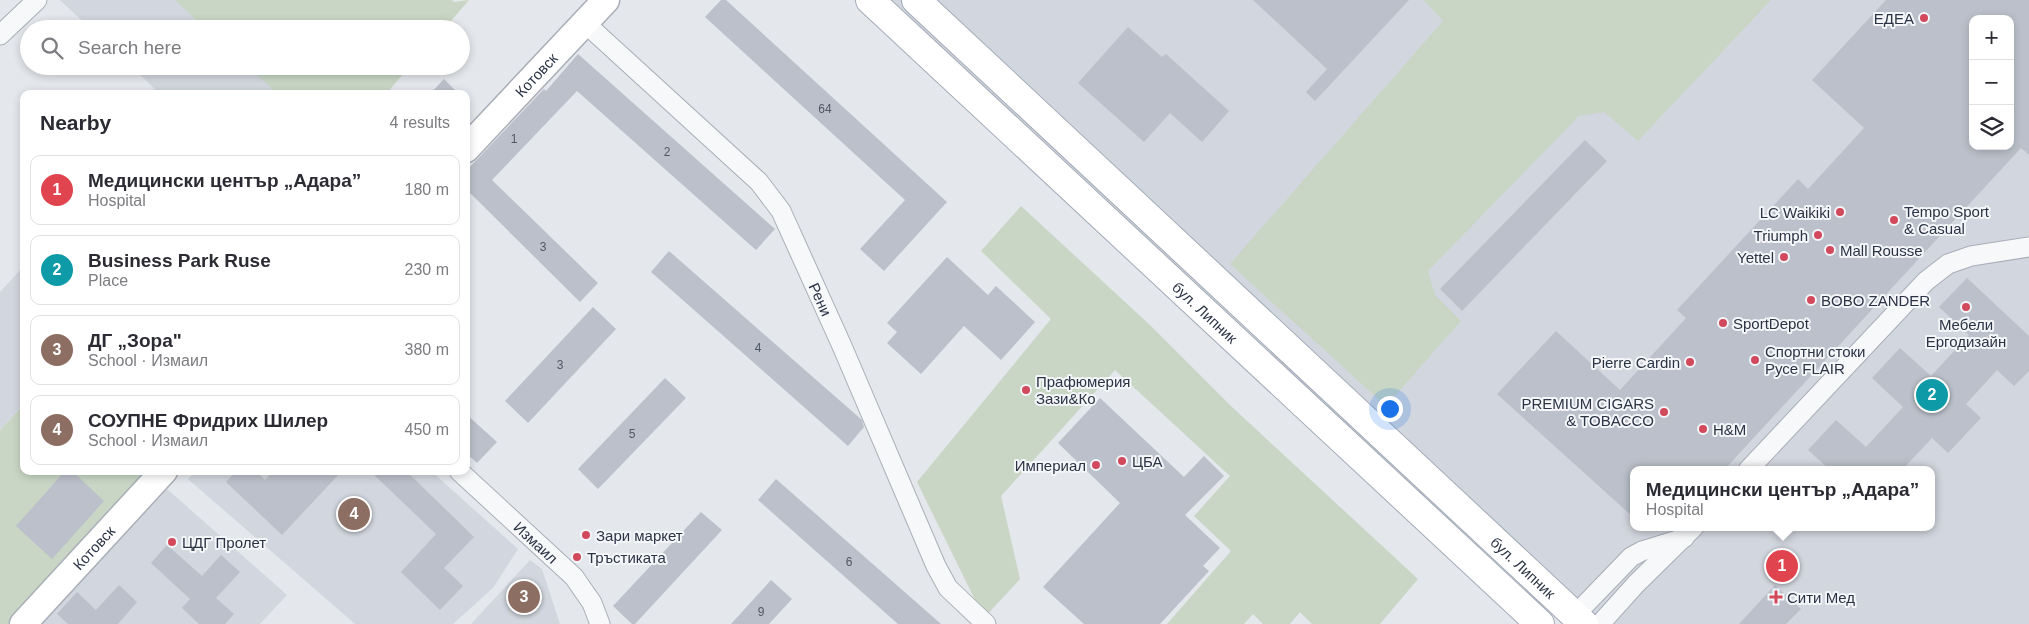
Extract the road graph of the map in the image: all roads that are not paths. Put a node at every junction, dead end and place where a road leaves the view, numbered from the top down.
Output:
1 (37, 0) edge
2 (606, 0) edge
3 (870, 0) edge
4 (916, 0) edge
5 (585, 22) junction
6 (0, 35) edge
7 (470, 144) edge
8 (2029, 247) edge
9 (1752, 466) edge
10 (160, 475) edge
11 (463, 475) edge
12 (1689, 533) edge
13 (1575, 621) edge
14 (23, 624) edge
15 (600, 624) edge
16 (986, 624) edge
17 (1540, 624) edge
18 (1600, 624) edge

1 - 6 street
2 - 5 street, Котовск
3 - 17 main road, бул. Липник
4 - 13 main road, бул. Липник
5 - 7 street, Котовск
5 - 16 street, Рени
8 - 9 street
10 - 14 street, Котовск
11 - 15 street, Измаил
12 - 13 street
12 - 18 street

